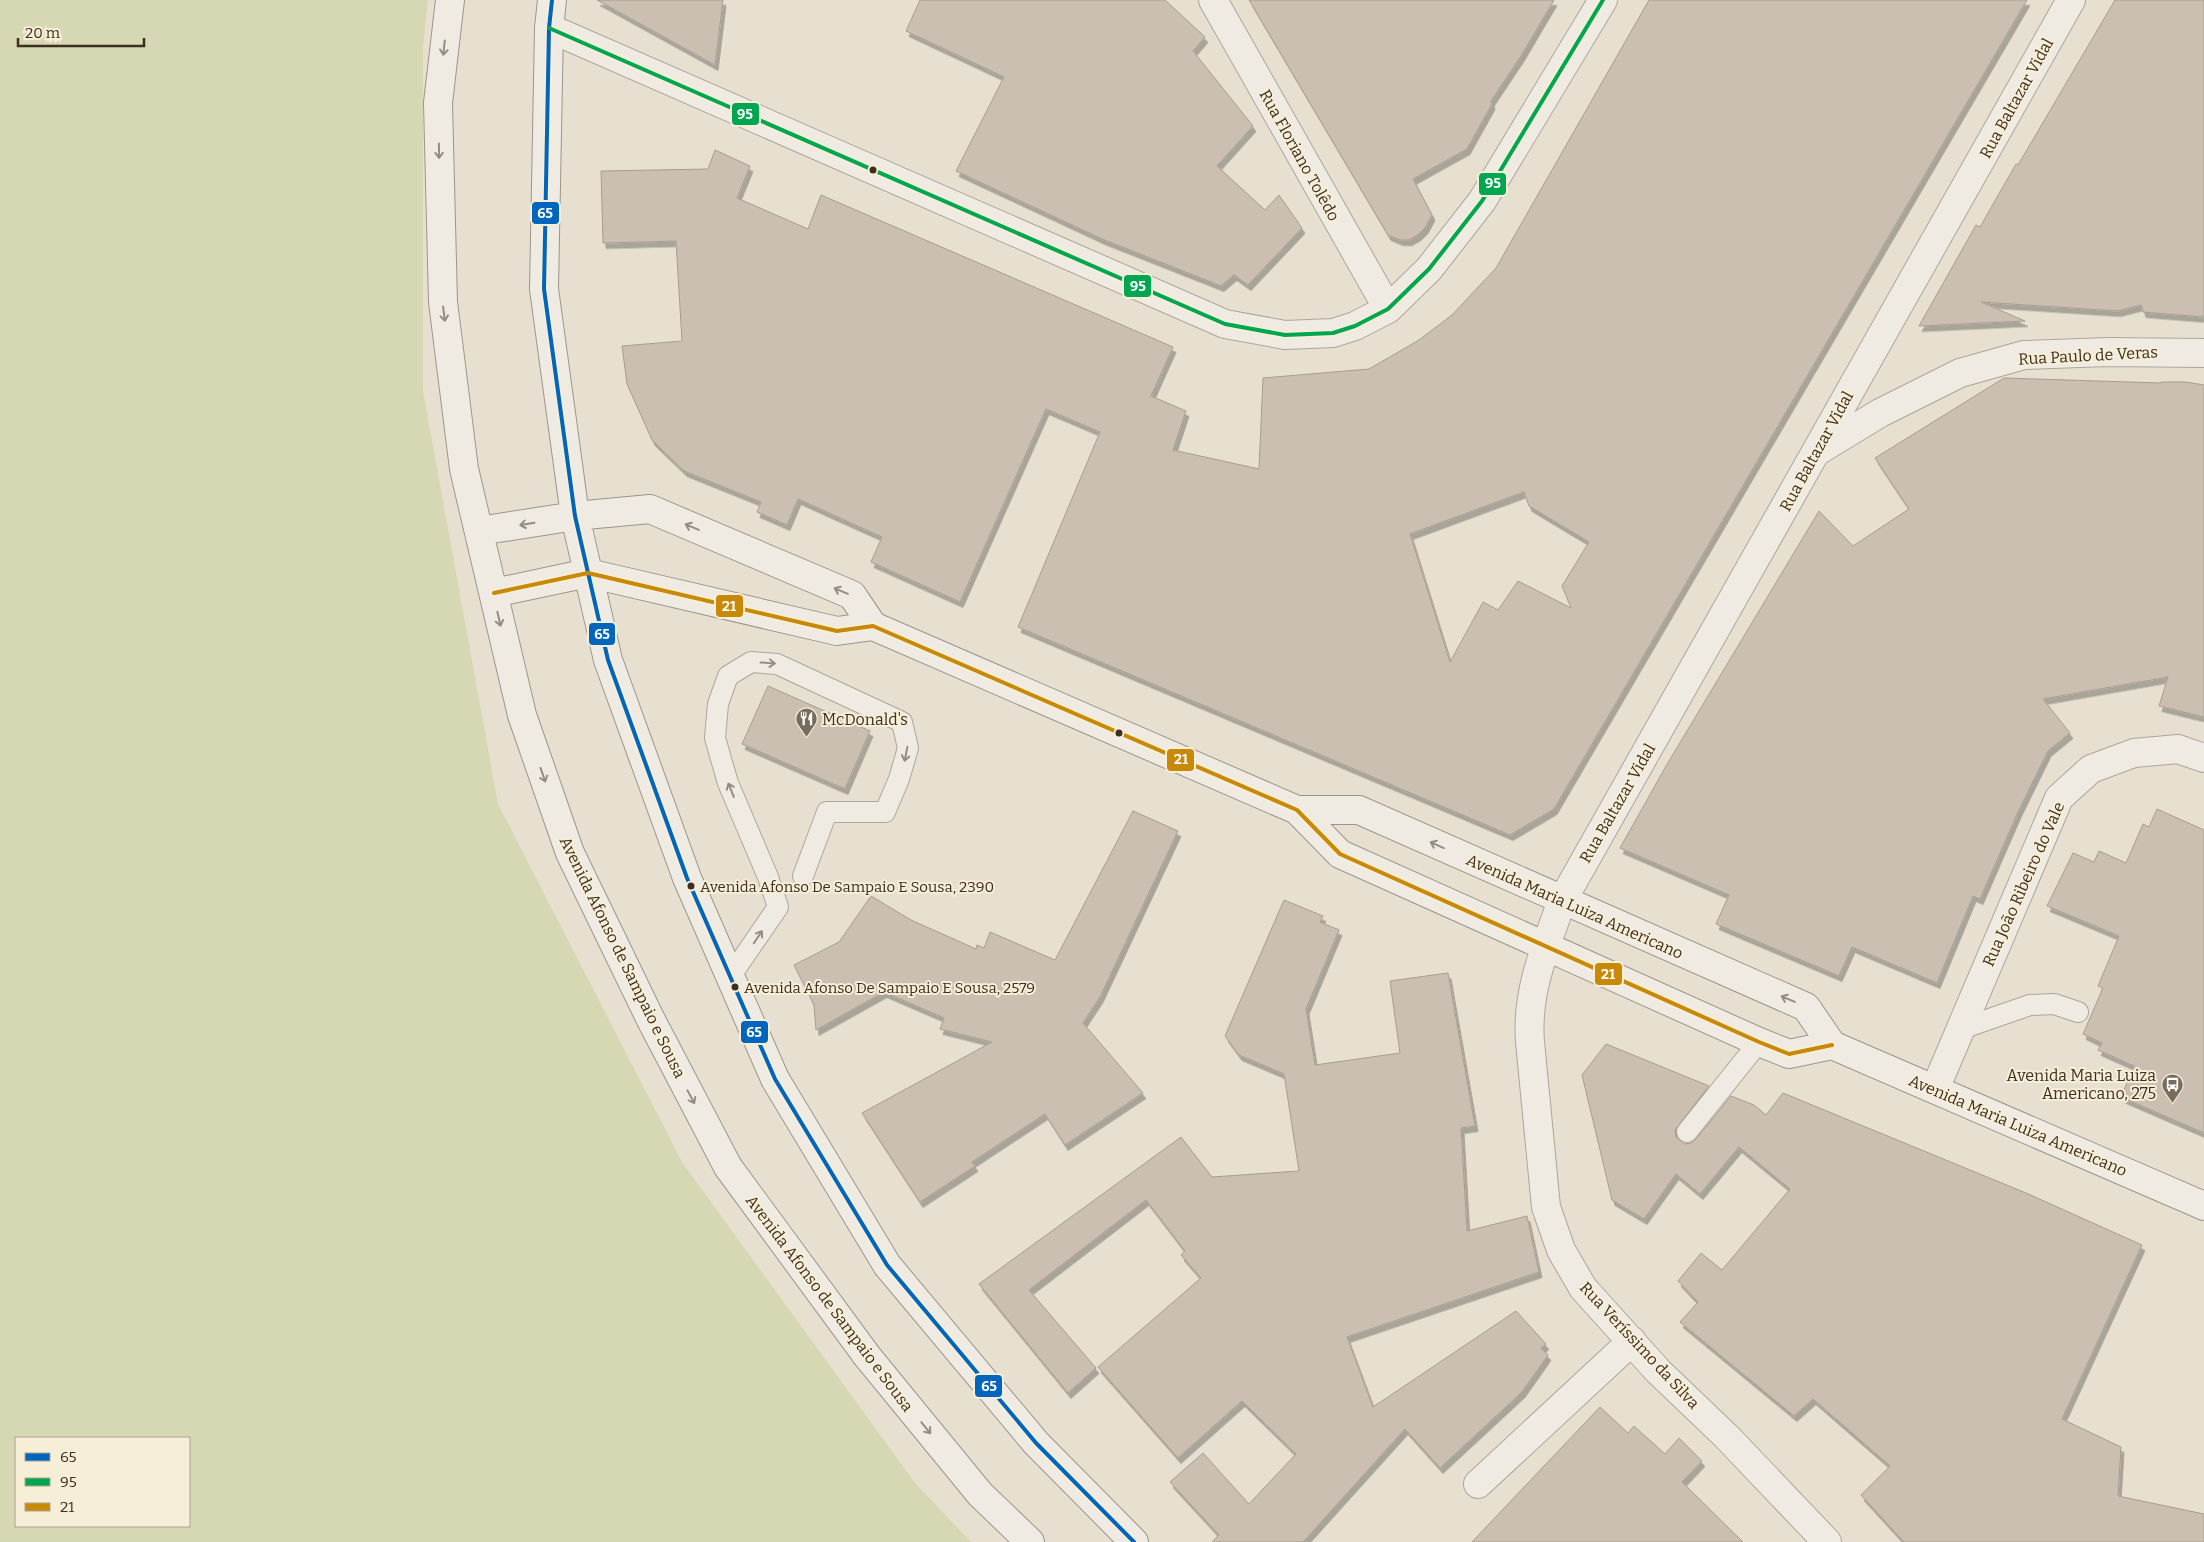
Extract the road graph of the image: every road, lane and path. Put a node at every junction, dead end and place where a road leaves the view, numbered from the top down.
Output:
1 (450, 0) edge
2 (552, 0) edge
3 (1213, 0) edge
4 (1603, 0) edge
5 (2071, 0) edge
6 (549, 28) junction
7 (1388, 309) junction
8 (2204, 353) edge
9 (1815, 453) junction
10 (574, 516) junction
11 (480, 531) junction
12 (588, 573) junction
13 (494, 593) junction
14 (873, 626) junction
15 (2204, 758) edge
16 (1297, 810) junction
17 (803, 876) dead end
18 (1562, 901) junction
19 (1546, 947) junction
20 (730, 977) junction
21 (2078, 1012) dead end
22 (1961, 1029) junction
23 (1759, 1042) junction
24 (1832, 1045) junction
25 (1935, 1089) junction
26 (1687, 1132) dead end
27 (2204, 1206) edge
28 (1632, 1341) junction
29 (1478, 1484) dead end
30 (1030, 1542) edge
31 (1134, 1542) edge
32 (1827, 1542) edge

1 -> 11 main road, Avenida Afonso de Sampaio e Sousa
2 - 6 main road
3 - 7 main road, Rua Floriano Tolêdo
4 - 7 main road
5 - 9 main road, Rua Baltazar Vidal
6 - 7 main road
6 - 10 main road
8 - 9 main road, Rua Paulo de Veras
9 - 18 main road, Rua Baltazar Vidal
10 -> 11 main road
10 - 12 main road
14 -> 10 main road
11 - 13 main road, Avenida Afonso de Sampaio e Sousa
12 - 13 main road, Avenida Maria Luiza Americano
12 - 14 main road, Avenida Maria Luiza Americano
12 - 20 main road
13 -> 30 main road, Avenida Afonso de Sampaio e Sousa
14 - 16 main road, Avenida Maria Luiza Americano
15 - 22 main road, Rua João Ribeiro do Vale
18 -> 16 main road, Avenida Maria Luiza Americano
16 - 19 main road, Avenida Maria Luiza Americano
20 -> 17 lane
18 - 19 main road, Rua Veríssimo da Silva
24 -> 18 main road, Avenida Maria Luiza Americano
19 - 23 main road, Avenida Maria Luiza Americano
19 - 28 main road, Rua Veríssimo da Silva
20 - 31 main road
21 - 22 lane
22 - 25 main road, Rua João Ribeiro do Vale
23 - 24 main road, Avenida Maria Luiza Americano
23 - 26 lane
24 - 25 main road, Avenida Maria Luiza Americano
25 - 27 main road, Avenida Maria Luiza Americano
28 - 29 main road
28 - 32 main road, Rua Veríssimo da Silva

